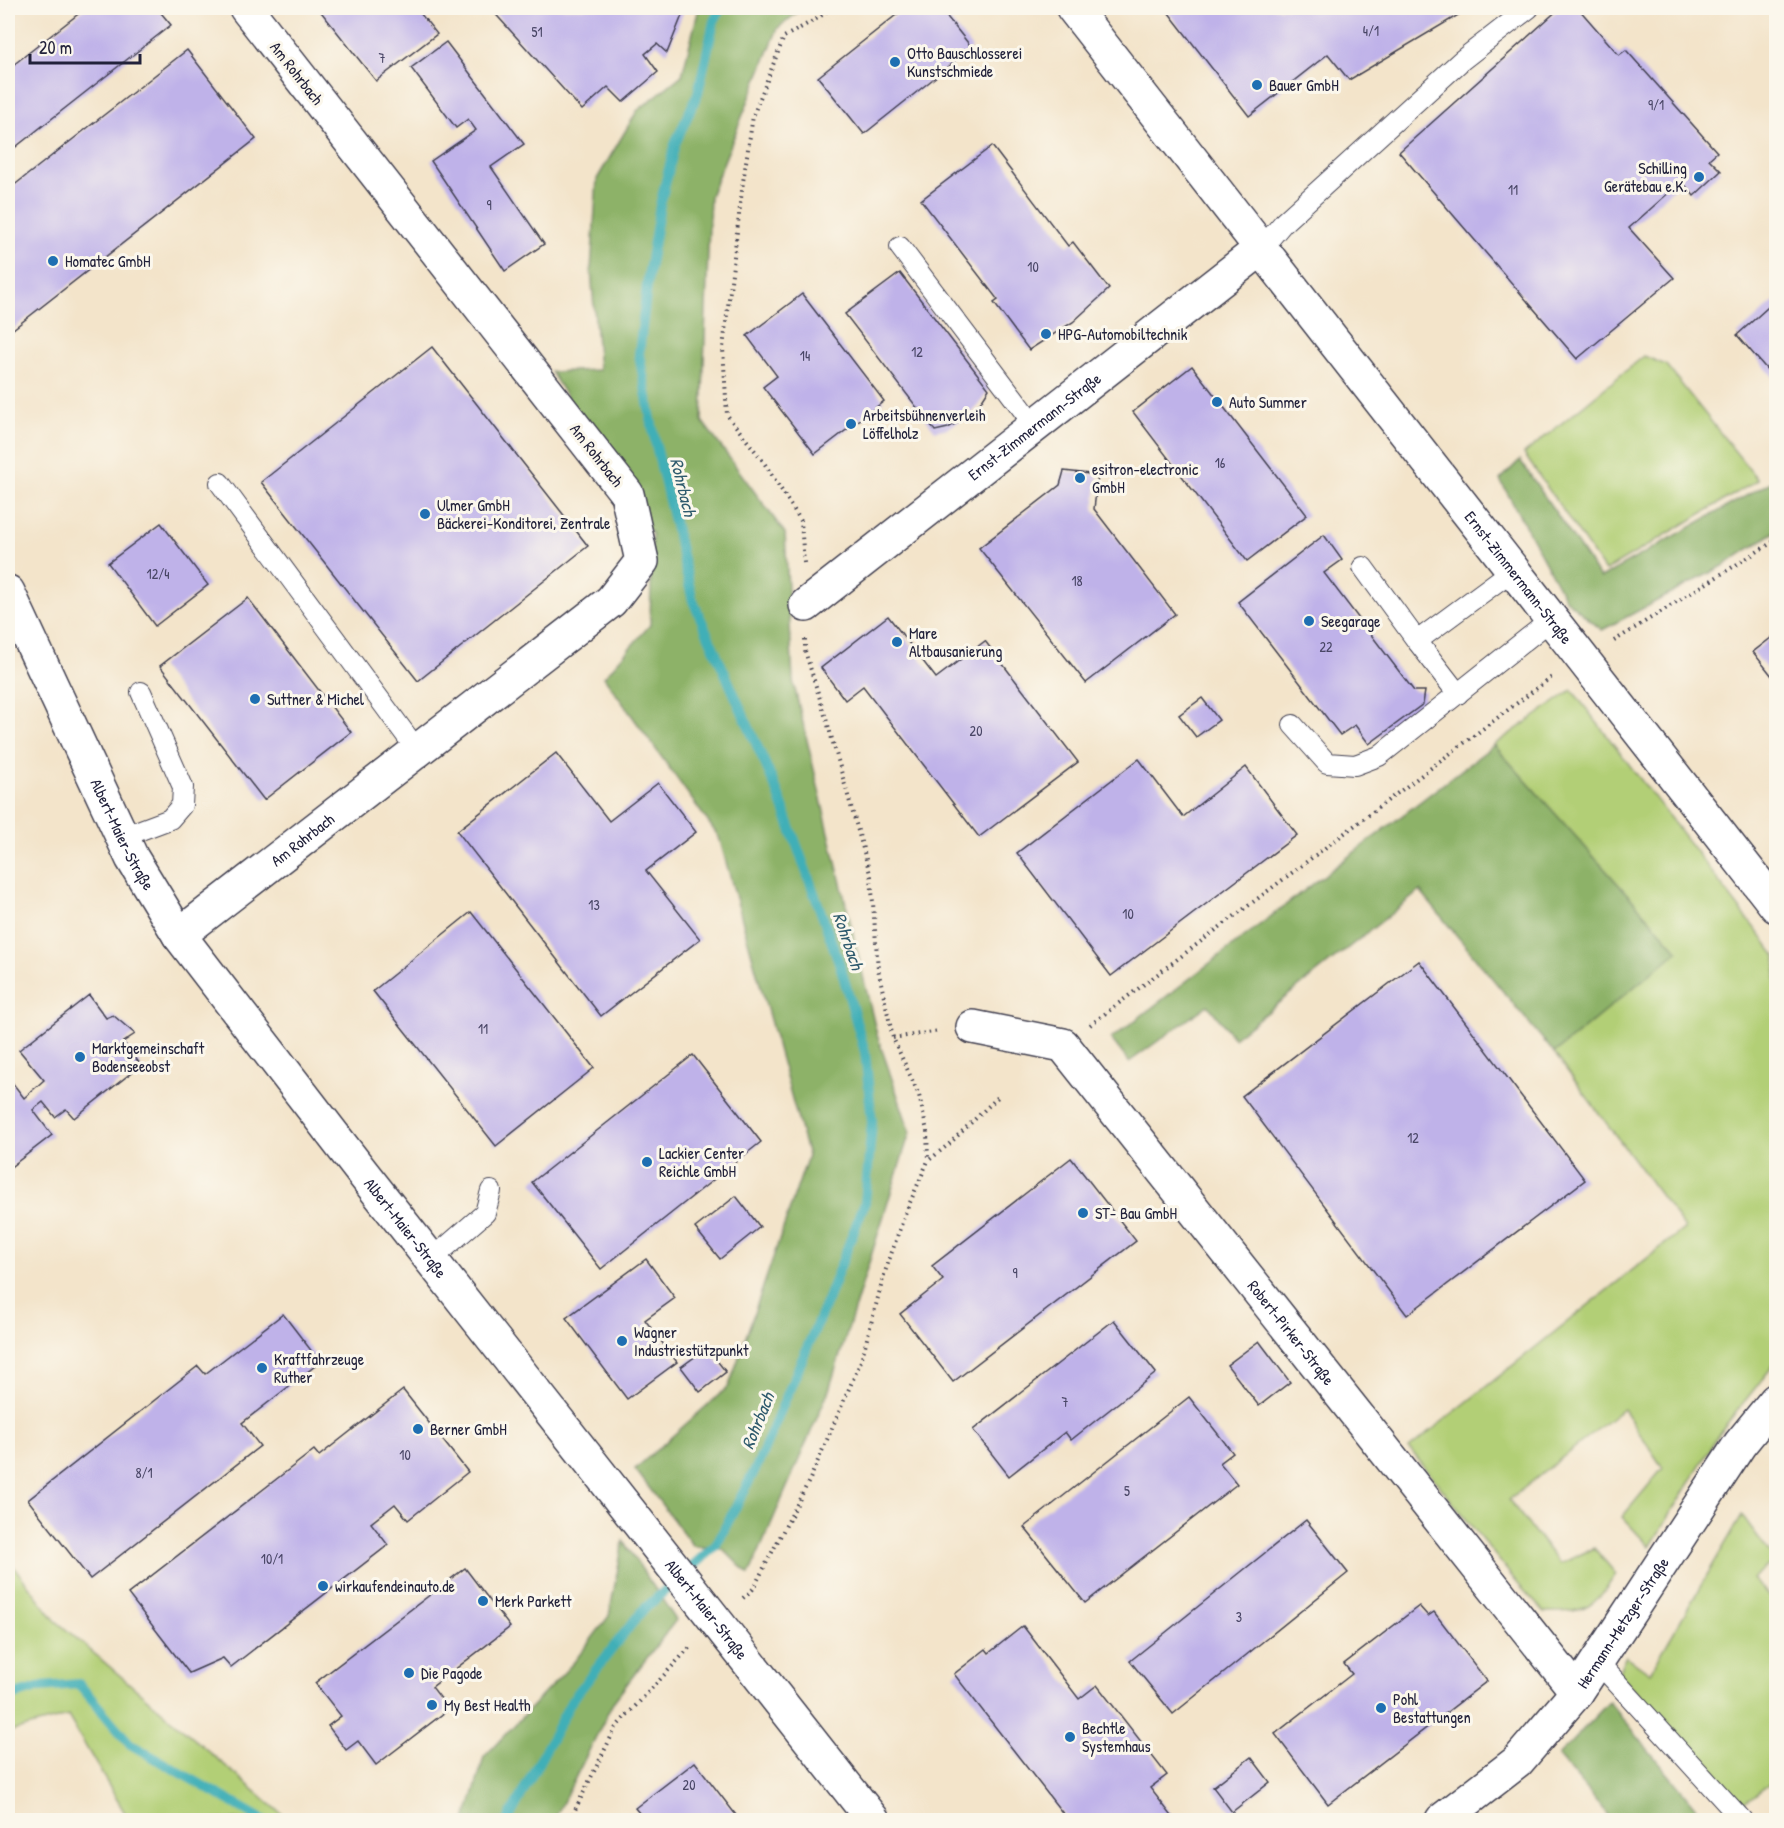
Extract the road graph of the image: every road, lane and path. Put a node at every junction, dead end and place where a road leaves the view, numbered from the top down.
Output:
1 (246, 8) edge
2 (1073, 8) edge
3 (1528, 8) edge
4 (900, 247) dead end
5 (1262, 248) junction
6 (1035, 426) junction
7 (220, 483) dead end
8 (1776, 540) edge
9 (1363, 567) dead end
10 (1513, 570) junction
11 (8, 592) edge
12 (806, 605) dead end
13 (1552, 620) junction
14 (1417, 640) junction
15 (1580, 656) junction
16 (141, 692) dead end
17 (1458, 694) junction
18 (1293, 725) dead end
19 (417, 750) junction
20 (122, 837) junction
21 (1772, 890) edge
22 (179, 935) junction
23 (973, 1027) joint
24 (893, 1038) dead end
25 (1063, 1045) junction
26 (998, 1096) dead end
27 (490, 1191) dead end
28 (431, 1260) junction
29 (1776, 1400) edge
30 (715, 1619) junction
31 (1597, 1661) junction
32 (1577, 1692) junction
33 (570, 1821) edge
34 (873, 1821) edge
35 (1442, 1821) edge
36 (1742, 1821) edge

1 - 19 street, Am Rohrbach
2 - 5 street, Ernst-Zimmermann-Straße
3 - 5 lane
4 - 6 lane
5 - 6 street, Ernst-Zimmermann-Straße
5 - 10 street, Ernst-Zimmermann-Straße
6 - 12 street, Ernst-Zimmermann-Straße
7 - 19 lane
8 - 15 path
9 - 14 lane
10 - 13 street, Ernst-Zimmermann-Straße
10 - 14 lane
11 - 20 street, Albert-Maier-Straße
13 - 15 street, Ernst-Zimmermann-Straße
13 - 17 lane
14 - 17 lane
15 - 21 street, Ernst-Zimmermann-Straße
15 - 25 path
16 - 20 lane
17 - 18 lane
19 - 22 street, Am Rohrbach
20 - 22 street, Albert-Maier-Straße
22 - 28 street, Albert-Maier-Straße
23 - 24 path
23 - 25 street
25 - 32 street, Robert-Pirker-Straße
26 - 30 path
27 - 28 lane
28 - 30 street, Albert-Maier-Straße
29 - 31 street, Hermann-Metzger-Straße
30 - 33 path
30 - 34 street, Albert-Maier-Straße
31 - 32 street, Hermann-Metzger-Straße
31 - 36 lane
32 - 35 street, Hermann-Metzger-Straße

